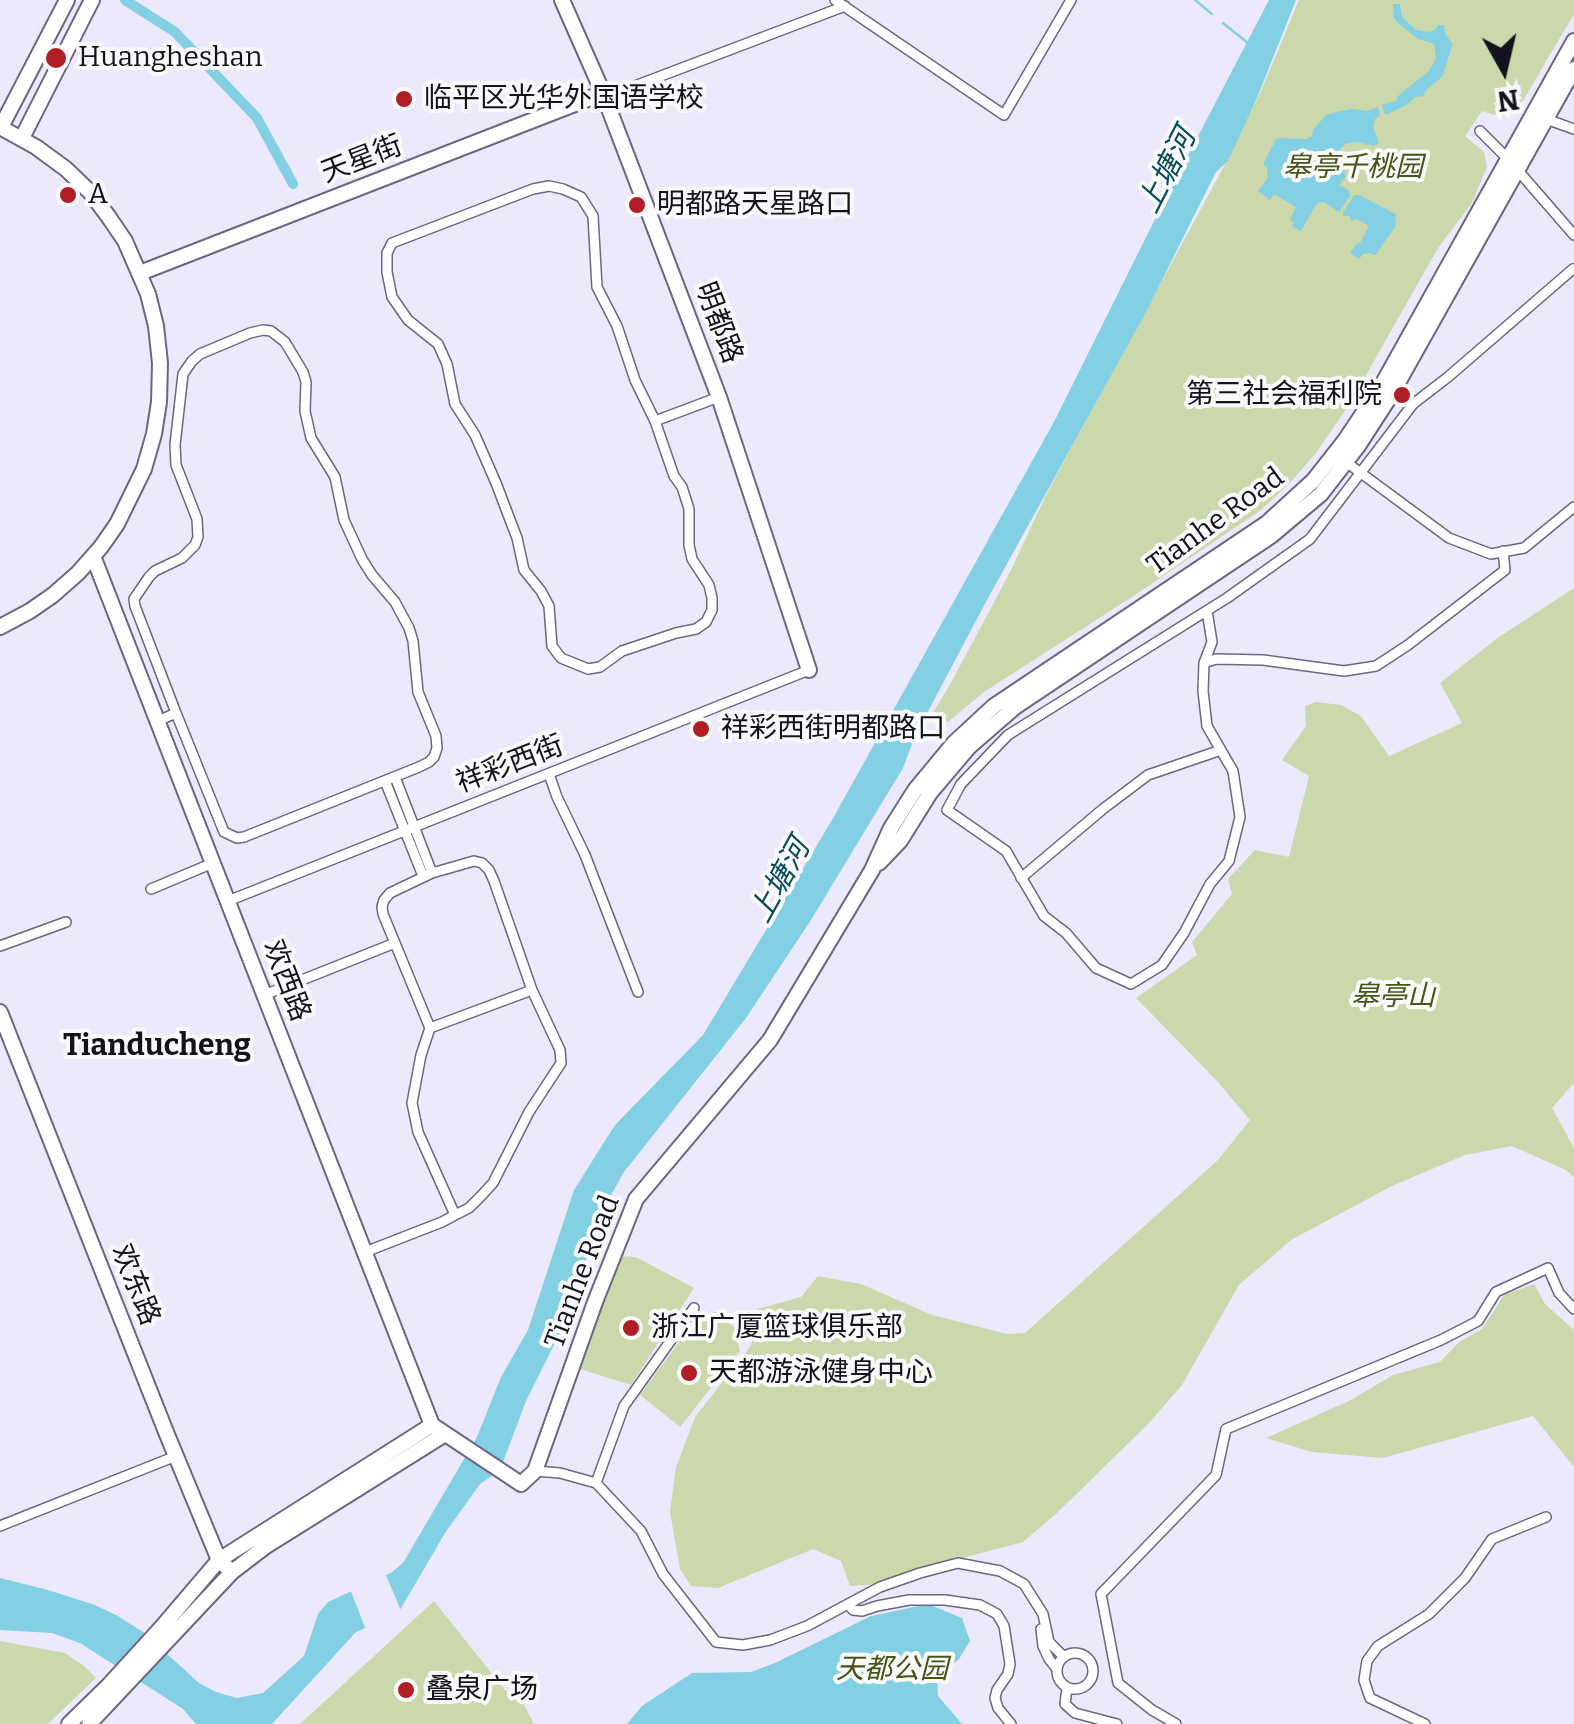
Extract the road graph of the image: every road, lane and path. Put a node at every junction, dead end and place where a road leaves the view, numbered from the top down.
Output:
1 (67, 0) edge
2 (92, 0) edge
3 (562, 0) edge
4 (834, 0) edge
5 (1071, 0) edge
6 (844, 6) junction
7 (1574, 41) edge
8 (1574, 69) edge
9 (603, 93) junction
10 (1546, 119) junction
11 (0, 127) edge
12 (1574, 129) edge
13 (1480, 132) dead end
14 (22, 138) junction
15 (1512, 165) junction
16 (1574, 235) edge
17 (1574, 270) edge
18 (140, 274) junction
19 (719, 396) junction
20 (656, 421) junction
21 (1346, 462) junction
22 (1361, 473) junction
23 (1574, 507) edge
24 (1502, 552) junction
25 (93, 556) junction
26 (1207, 610) junction
27 (0, 627) edge
28 (1204, 662) junction
29 (810, 670) joint
30 (176, 713) junction
31 (158, 721) junction
32 (1221, 750) junction
33 (549, 774) junction
34 (390, 779) junction
35 (409, 829) junction
36 (213, 864) junction
37 (872, 870) junction
38 (428, 875) junction
39 (1021, 878) junction
40 (151, 890) dead end
41 (228, 901) junction
42 (66, 922) dead end
43 (395, 942) junction
44 (0, 946) edge
45 (532, 990) junction
46 (638, 992) dead end
47 (264, 995) junction
48 (0, 1012) edge
49 (430, 1028) junction
50 (455, 1215) junction
51 (365, 1252) junction
52 (694, 1308) dead end
53 (1574, 1309) edge
54 (438, 1429) junction
55 (176, 1456) junction
56 (534, 1471) junction
57 (596, 1483) junction
58 (1546, 1517) dead end
59 (0, 1526) edge
60 (219, 1560) junction
61 (232, 1572) junction
62 (1024, 1584) junction
63 (848, 1604) junction
64 (167, 1632) junction
65 (1064, 1658) junction
66 (1057, 1669) junction
67 (1067, 1688) junction
68 (70, 1724) edge
69 (88, 1724) edge
70 (1011, 1724) edge
71 (1117, 1724) edge
72 (1176, 1724) edge
73 (1424, 1724) edge

1 - 11 main road
2 - 14 main road
3 - 9 main road, 明都路
4 - 6 street
5 - 6 street
6 - 9 street
7 - 15 main road, Tianhe Road
8 - 10 main road, Tianhe Road
9 - 18 main road, 天星街
9 - 19 main road, 明都路
10 - 12 street
10 - 15 main road, Tianhe Road
11 - 14 main road
13 - 15 street
14 - 18 main road
15 - 16 street
15 - 21 main road, Tianhe Road
15 - 37 main road, Tianhe Road
17 - 22 street
18 - 25 main road
19 - 20 street
19 - 29 main road, 明都路
20 - 20 street
21 - 22 street
21 - 37 main road, Tianhe Road
22 - 24 street
22 - 26 street
23 - 24 street
24 - 28 street
25 - 27 main road
25 - 31 main road, 欢西路
26 - 28 street
26 - 39 street
28 - 32 street
29 - 33 street, 祥彩西街
30 - 31 street
30 - 34 street
30 - 34 street
31 - 36 main road, 欢西路
32 - 39 street
32 - 39 street
33 - 35 street, 祥彩西街
33 - 46 street
34 - 35 street
35 - 38 street
35 - 41 street, 祥彩西街
36 - 40 street
36 - 41 main road, 欢西路
37 - 56 main road, Tianhe Road
38 - 43 street
38 - 45 street
41 - 47 main road, 欢西路
42 - 44 street
43 - 47 street
43 - 49 street
45 - 49 street
45 - 50 street
47 - 51 main road, 欢西路
48 - 55 main road, 欢东路
49 - 50 street
50 - 51 street
51 - 54 main road, 欢西路
52 - 57 street
53 - 72 street
54 - 56 main road
54 - 60 main road
54 - 61 main road
55 - 59 street
55 - 60 main road, 欢东路
56 - 57 street
57 - 63 street
58 - 73 street
60 - 61 main road, 欢东路
60 - 64 main road
61 - 64 main road
62 - 63 street
62 - 65 street
62 - 66 street
63 - 70 street
64 - 68 main road
64 - 69 main road
65 - 66 street
65 - 67 street
66 - 67 street
67 - 71 street

